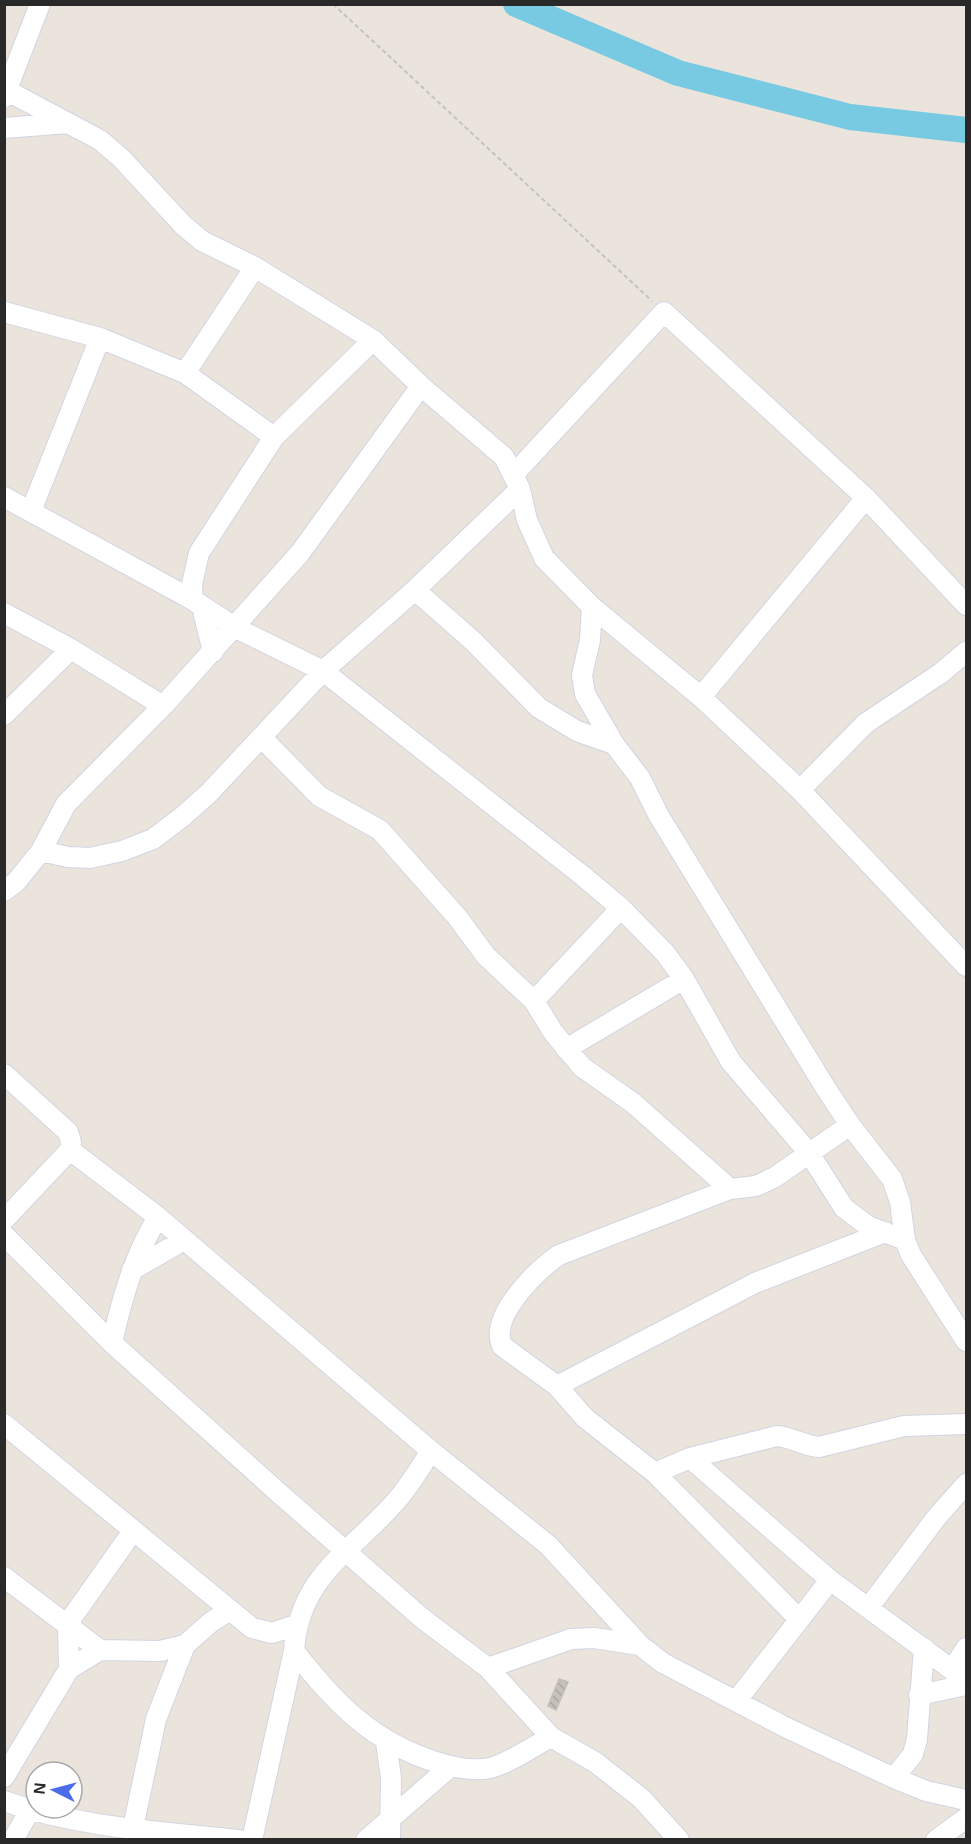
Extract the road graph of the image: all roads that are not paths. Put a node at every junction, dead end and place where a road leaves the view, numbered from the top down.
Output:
1 (40, 4) edge
2 (6, 92) edge
3 (68, 123) junction
4 (4, 128) edge
5 (255, 267) junction
6 (4, 312) edge
7 (100, 338) junction
8 (373, 340) junction
9 (184, 373) junction
10 (421, 386) junction
11 (274, 437) junction
12 (517, 481) junction
13 (4, 497) edge
14 (866, 498) junction
15 (31, 511) junction
16 (415, 590) junction
17 (197, 604) junction
18 (966, 605) edge
19 (592, 607) junction
20 (4, 613) edge
21 (236, 628) junction
22 (621, 631) junction
23 (590, 640) junction
24 (71, 649) junction
25 (213, 652) junction
26 (966, 652) edge
27 (323, 671) junction
28 (700, 697) junction
29 (163, 706) junction
30 (4, 715) edge
31 (262, 738) junction
32 (614, 744) junction
33 (800, 790) junction
34 (41, 851) junction
35 (4, 891) edge
36 (621, 908) junction
37 (966, 966) edge
38 (684, 979) junction
39 (534, 1002) junction
40 (566, 1049) junction
41 (4, 1074) edge
42 (850, 1125) junction
43 (70, 1150) junction
44 (809, 1153) junction
45 (730, 1189) junction
46 (158, 1217) junction
47 (4, 1220) edge
48 (885, 1232) junction
49 (4, 1235) edge
50 (184, 1240) junction
51 (905, 1240) junction
52 (132, 1270) junction
53 (966, 1341) edge
54 (112, 1342) junction
55 (557, 1386) junction
56 (4, 1424) edge
57 (966, 1424) edge
58 (431, 1451) junction
59 (690, 1458) junction
60 (654, 1473) junction
61 (966, 1484) edge
62 (133, 1531) junction
63 (345, 1551) junction
64 (4, 1577) edge
65 (830, 1580) junction
66 (869, 1607) junction
67 (230, 1610) junction
68 (799, 1619) junction
69 (68, 1623) junction
70 (296, 1625) junction
71 (184, 1645) junction
72 (640, 1646) junction
73 (924, 1648) junction
74 (966, 1648) edge
75 (100, 1650) junction
76 (294, 1652) junction
77 (488, 1668) junction
78 (69, 1669) junction
79 (962, 1678) edge
80 (920, 1695) junction
81 (737, 1700) junction
82 (551, 1737) junction
83 (386, 1742) junction
84 (451, 1766) junction
85 (4, 1777) edge
86 (894, 1778) junction
87 (966, 1800) edge
88 (4, 1801) edge
89 (24, 1808) edge
90 (390, 1818) junction
91 (966, 1818) edge
92 (24, 1820) edge
93 (59, 1820) edge
94 (96, 1833) edge
95 (133, 1834) edge
96 (13, 1839) edge
97 (239, 1839) edge
98 (252, 1839) edge
99 (366, 1839) edge
100 (390, 1839) edge
101 (679, 1839) edge
102 (936, 1839) edge

1 - 2 street
2 - 3 street
3 - 4 street
3 - 5 street
5 - 8 street
5 - 9 street
6 - 7 street
7 - 9 street
7 - 15 street
8 - 10 street
8 - 11 street
9 - 11 street
10 - 12 street
10 - 21 street
11 - 17 street
12 - 14 street
12 - 16 street
12 - 19 street
13 - 15 street
14 - 18 street
14 - 28 street
15 - 17 street
16 - 27 street
16 - 32 street
17 - 21 street
17 - 25 street
19 - 22 street
19 - 23 street
20 - 24 street
21 - 25 street
21 - 27 street
22 - 23 street
22 - 28 street
23 - 32 street
24 - 29 street
24 - 30 street
25 - 29 street
26 - 33 street
27 - 31 street
27 - 36 street
28 - 33 street
29 - 34 street
31 - 34 street
31 - 39 street
32 - 42 street
33 - 37 street
34 - 35 street
36 - 38 street
36 - 39 street
38 - 40 street
38 - 44 street
39 - 40 street
40 - 45 street
41 - 43 street
42 - 44 street
42 - 51 street
43 - 46 street
43 - 47 street
44 - 45 street
44 - 48 street
45 - 55 street
46 - 50 street
46 - 52 street
48 - 51 street
48 - 55 street
49 - 54 street
50 - 52 street
50 - 58 street
51 - 53 street
52 - 54 street
54 - 63 street
55 - 60 street
56 - 62 street
57 - 59 street
58 - 63 street
58 - 72 street
59 - 60 street
59 - 65 street
60 - 68 street
61 - 66 street
62 - 67 street
62 - 69 street
63 - 70 street
63 - 77 street
64 - 69 street
65 - 66 street
65 - 68 street
66 - 73 street
67 - 70 street
67 - 71 street
68 - 81 street
69 - 75 street
69 - 78 street
70 - 76 street
71 - 75 street
71 - 95 street
72 - 77 street
72 - 81 street
73 - 79 street
73 - 80 street
74 - 79 street
75 - 78 street
76 - 83 street
76 - 98 street
77 - 82 street
78 - 85 street
79 - 80 street
80 - 86 street
81 - 86 street
82 - 84 street
82 - 101 street
83 - 84 street
83 - 90 street
84 - 90 street
86 - 87 street
88 - 89 street
90 - 99 street
90 - 100 street
91 - 102 street
92 - 96 street
93 - 94 street
94 - 95 street
95 - 97 street

